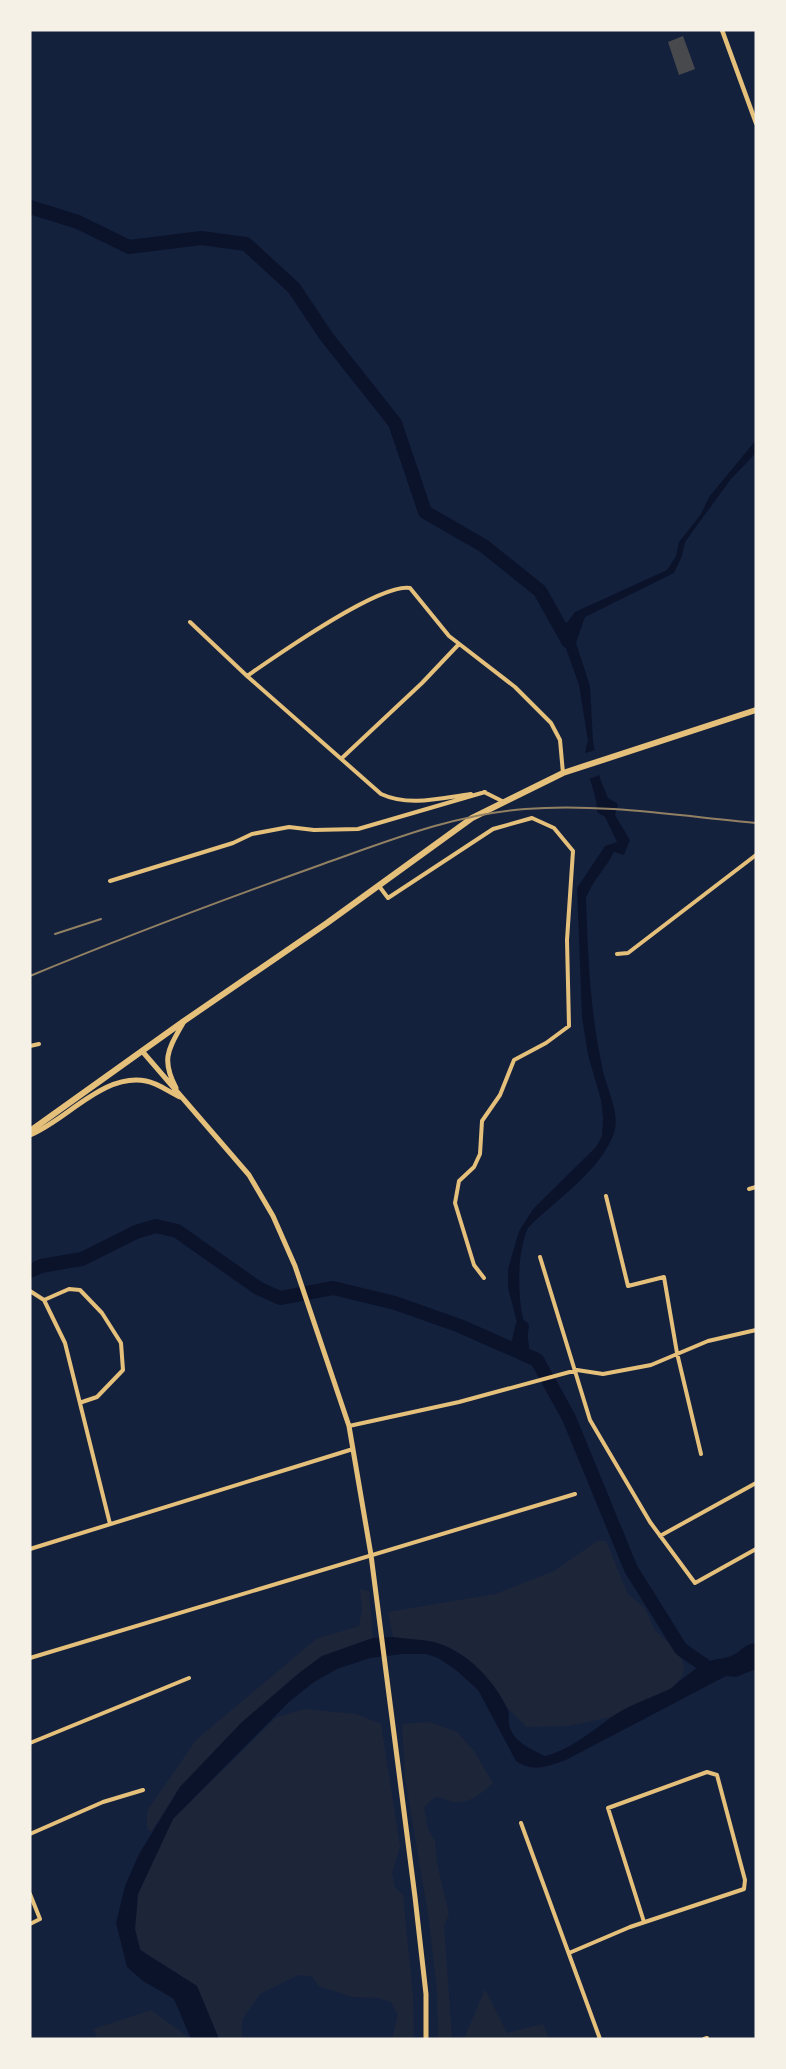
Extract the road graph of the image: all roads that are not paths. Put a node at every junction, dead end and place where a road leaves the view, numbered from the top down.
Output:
1 (722, 30) edge
2 (756, 123) edge
3 (190, 622) dead end
4 (459, 644) junction
5 (247, 676) junction
6 (756, 710) edge
7 (342, 758) junction
8 (563, 773) junction
9 (485, 792) junction
10 (502, 801) junction
11 (756, 855) edge
12 (110, 881) dead end
13 (379, 886) junction
14 (617, 954) dead end
15 (184, 1021) junction
16 (39, 1044) dead end
17 (30, 1046) edge
18 (142, 1051) junction
19 (182, 1098) junction
20 (30, 1133) edge
21 (756, 1187) edge
22 (749, 1189) dead end
23 (606, 1196) dead end
24 (540, 1257) dead end
25 (484, 1278) dead end
26 (30, 1291) edge
27 (44, 1300) junction
28 (756, 1330) edge
29 (676, 1353) junction
30 (577, 1370) junction
31 (82, 1402) junction
32 (349, 1426) junction
33 (353, 1449) junction
34 (701, 1454) dead end
35 (756, 1483) edge
36 (575, 1494) dead end
37 (110, 1524) junction
38 (660, 1536) junction
39 (30, 1549) edge
40 (756, 1549) edge
41 (371, 1555) junction
42 (30, 1658) edge
43 (189, 1678) dead end
44 (30, 1743) edge
45 (143, 1790) dead end
46 (521, 1823) dead end
47 (30, 1834) edge
48 (30, 1894) edge
49 (644, 1922) junction
50 (30, 1924) edge
51 (570, 1953) junction
52 (426, 2039) edge
53 (600, 2039) edge

1 - 2 street
3 - 5 street
4 - 5 street
4 - 7 street
4 - 8 street
5 - 7 street
6 - 8 main road
7 - 9 street
8 - 10 main road
9 - 10 street
9 - 12 street
10 - 13 main road
11 - 14 street
13 - 15 main road
13 - 25 street
15 - 18 main road
15 - 19 main road
16 - 17 street
18 - 19 main road
18 - 20 main road
19 - 20 main road
19 - 32 main road
21 - 22 street
23 - 29 street
24 - 30 street
26 - 27 street
27 - 31 street
27 - 31 street
28 - 29 street
29 - 30 street
29 - 34 street
30 - 32 street
30 - 38 street
31 - 37 street
32 - 33 main road
33 - 37 street
33 - 41 main road
35 - 38 street
36 - 41 street
37 - 39 street
38 - 40 street
41 - 42 street
41 - 52 main road
43 - 44 street
45 - 47 street
46 - 51 street
48 - 50 street
49 - 49 street
49 - 51 street
51 - 53 street

